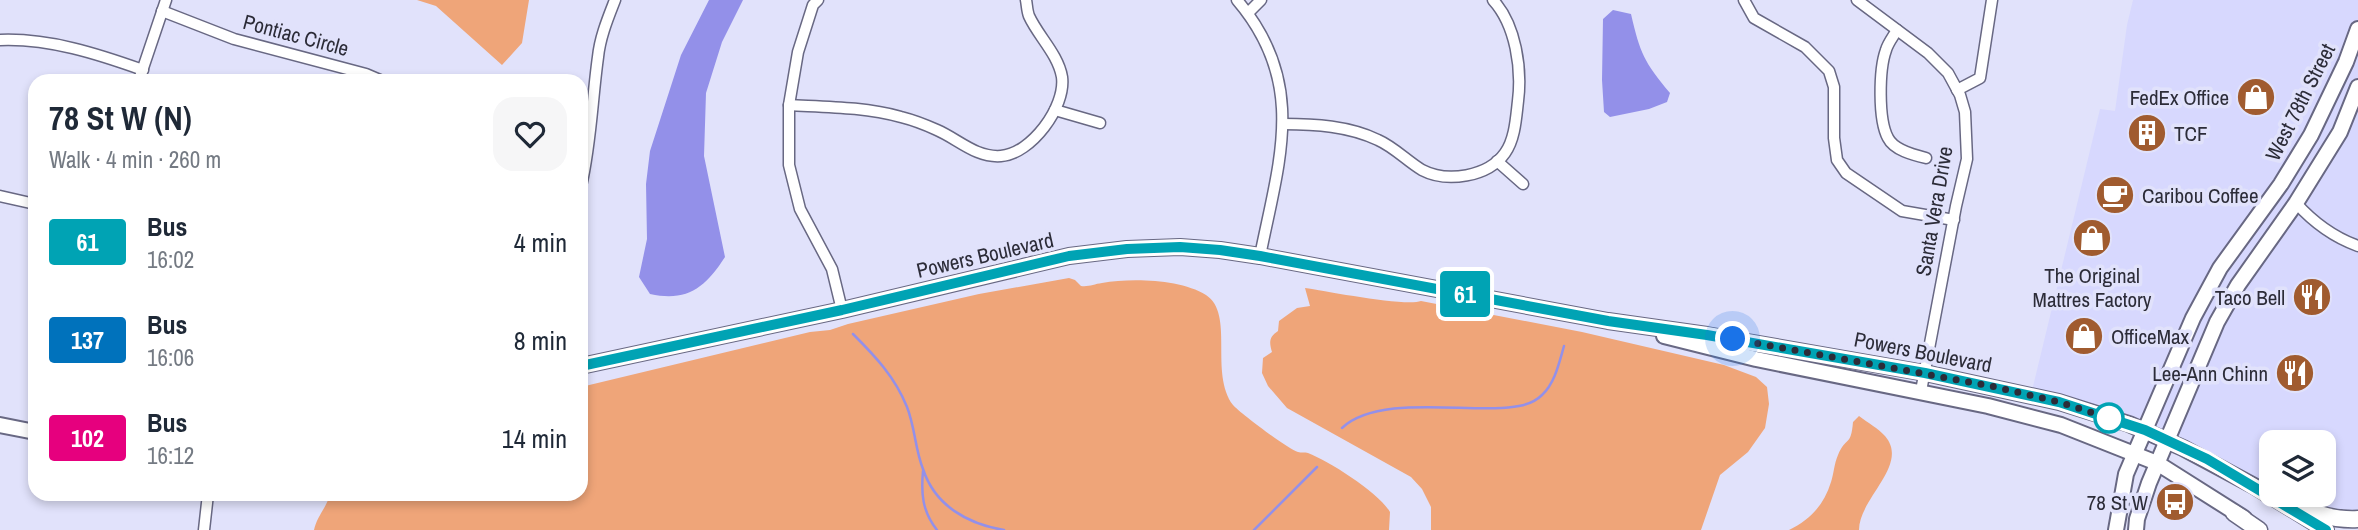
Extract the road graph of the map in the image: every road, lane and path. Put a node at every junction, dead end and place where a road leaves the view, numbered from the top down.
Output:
1 (166, 0) edge
2 (615, 0) edge
3 (818, 0) edge
4 (1026, 0) edge
5 (1237, 0) edge
6 (1261, 0) edge
7 (1493, 0) edge
8 (1744, 0) edge
9 (1857, 0) edge
10 (1992, 0) edge
11 (162, 11) junction
12 (1248, 13) junction
13 (2358, 29) edge
14 (1896, 30) junction
15 (0, 40) edge
16 (143, 70) junction
17 (141, 74) edge
18 (366, 74) edge
19 (2358, 87) edge
20 (1957, 90) junction
21 (789, 105) junction
22 (1055, 110) junction
23 (1100, 123) dead end
24 (1283, 124) junction
25 (588, 144) edge
26 (1926, 158) dead end
27 (1497, 161) junction
28 (1523, 184) dead end
29 (0, 196) edge
30 (28, 202) edge
31 (2296, 203) junction
32 (1954, 220) junction
33 (2358, 246) edge
34 (1260, 256) junction
35 (842, 310) junction
36 (1608, 321) junction
37 (588, 364) edge
38 (1925, 373) junction
39 (1921, 391) junction
40 (0, 425) edge
41 (2145, 430) junction
42 (28, 431) edge
43 (2167, 440) junction
44 (2134, 454) junction
45 (2157, 463) junction
46 (2259, 489) edge
47 (207, 501) edge
48 (2289, 507) edge
49 (2299, 507) edge
50 (2234, 513) junction
51 (2358, 519) edge
52 (204, 530) edge
53 (2116, 530) edge
54 (2136, 530) edge
55 (2259, 530) edge
56 (2266, 530) edge
57 (2326, 530) edge

1 - 11 street
2 - 25 street
3 - 21 street
4 - 22 street
5 - 12 street
6 - 12 street
7 - 27 street
8 - 32 street
9 - 14 street, Santa Vera Drive
10 - 20 street
11 - 16 street
11 - 18 street, Pontiac Circle
12 - 24 street
13 - 41 main road, West 78th Street
14 - 20 street, Santa Vera Drive
14 - 26 street
15 - 16 street
16 - 17 street
19 - 31 main road
20 - 32 street, Santa Vera Drive
21 - 22 street
21 - 35 street
22 - 23 street
24 - 27 street
24 - 34 street
27 - 28 street
29 - 30 street
31 - 33 street
31 - 43 main road
32 - 38 street, Santa Vera Drive
34 - 35 main road, Powers Boulevard
34 - 36 main road, Powers Boulevard
35 - 37 main road, Powers Boulevard
36 - 38 main road, Powers Boulevard
36 - 39 main road, Powers Boulevard
38 - 39 street, Santa Vera Drive
38 - 41 main road, Powers Boulevard
39 - 44 main road, Powers Boulevard
40 - 42 main road
41 - 43 main road, Powers Boulevard
41 - 44 main road, West 78th Street
43 - 45 main road
43 - 46 main road, Powers Boulevard
44 - 45 main road, Powers Boulevard
44 - 53 main road, West 78th Street
45 - 50 main road, Powers Boulevard
45 - 54 main road
47 - 52 street
48 - 57 main road, Powers Boulevard
49 - 51 main road
50 - 55 main road
50 - 56 main road, Powers Boulevard

